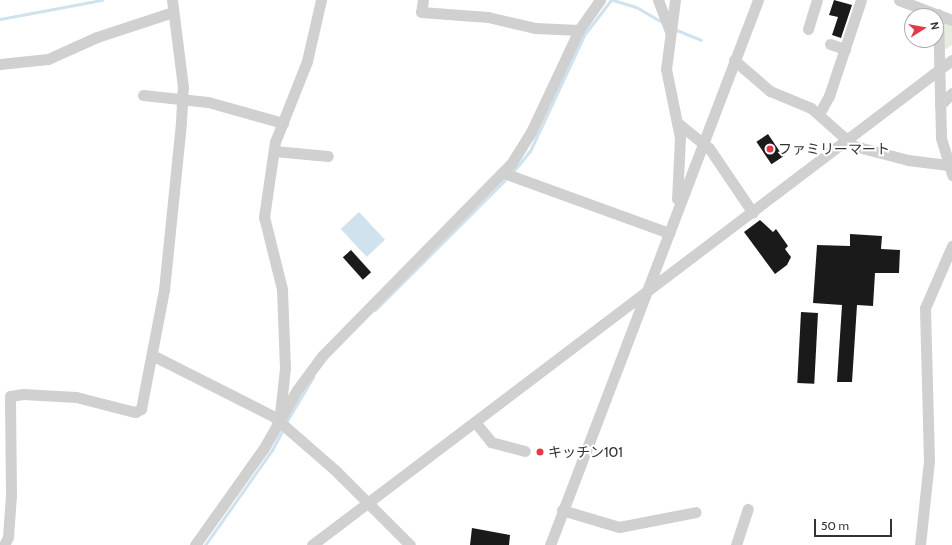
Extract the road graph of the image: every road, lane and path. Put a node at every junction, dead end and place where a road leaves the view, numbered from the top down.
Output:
1 (172, 0) edge
2 (321, 0) edge
3 (423, 0) edge
4 (600, 0) edge
5 (658, 0) edge
6 (675, 0) edge
7 (758, 0) edge
8 (817, 0) edge
9 (861, 0) edge
10 (899, 0) edge
11 (921, 8) edge
12 (173, 12) junction
13 (808, 29) dead end
14 (579, 30) junction
15 (670, 31) junction
16 (830, 44) dead end
17 (939, 48) edge
18 (845, 49) junction
19 (734, 60) junction
20 (952, 60) edge
21 (0, 64) edge
22 (940, 69) junction
23 (952, 93) edge
24 (143, 95) dead end
25 (183, 98) junction
26 (940, 105) junction
27 (819, 114) junction
28 (283, 123) junction
29 (679, 124) junction
30 (703, 141) junction
31 (848, 142) junction
32 (274, 150) junction
33 (328, 156) dead end
34 (950, 170) edge
35 (504, 173) junction
36 (753, 213) junction
37 (675, 217) junction
38 (669, 233) junction
39 (952, 246) edge
40 (646, 294) junction
41 (152, 355) junction
42 (475, 422) junction
43 (283, 423) junction
44 (525, 451) dead end
45 (369, 502) junction
46 (748, 509) dead end
47 (562, 510) junction
48 (696, 512) dead end
49 (4, 545) edge
50 (194, 545) edge
51 (312, 545) edge
52 (410, 545) edge
53 (550, 545) edge
54 (736, 545) edge
55 (920, 545) edge

1 - 12 street
2 - 28 street
3 - 14 street
4 - 14 street
5 - 15 street
6 - 15 street
7 - 19 street
8 - 13 street
9 - 18 street
10 - 11 street
12 - 21 street
12 - 25 street
14 - 35 street
15 - 29 street
16 - 18 street
17 - 22 street
18 - 27 street
19 - 27 street
19 - 30 street
20 - 22 street
22 - 26 street
22 - 31 street
23 - 26 street
24 - 25 street
25 - 28 street
25 - 41 street
26 - 34 street
27 - 31 street
28 - 32 street
29 - 30 street
29 - 37 street
30 - 36 street
30 - 37 street
31 - 34 street
31 - 36 street
32 - 33 street
32 - 43 street
35 - 38 street
35 - 43 street
36 - 40 street
37 - 38 street
38 - 40 street
39 - 55 street
40 - 42 street
40 - 47 street
41 - 43 street
41 - 49 street
42 - 44 street
42 - 45 street
43 - 45 street
43 - 50 street
45 - 51 street
45 - 52 street
46 - 54 street
47 - 48 street
47 - 53 street

